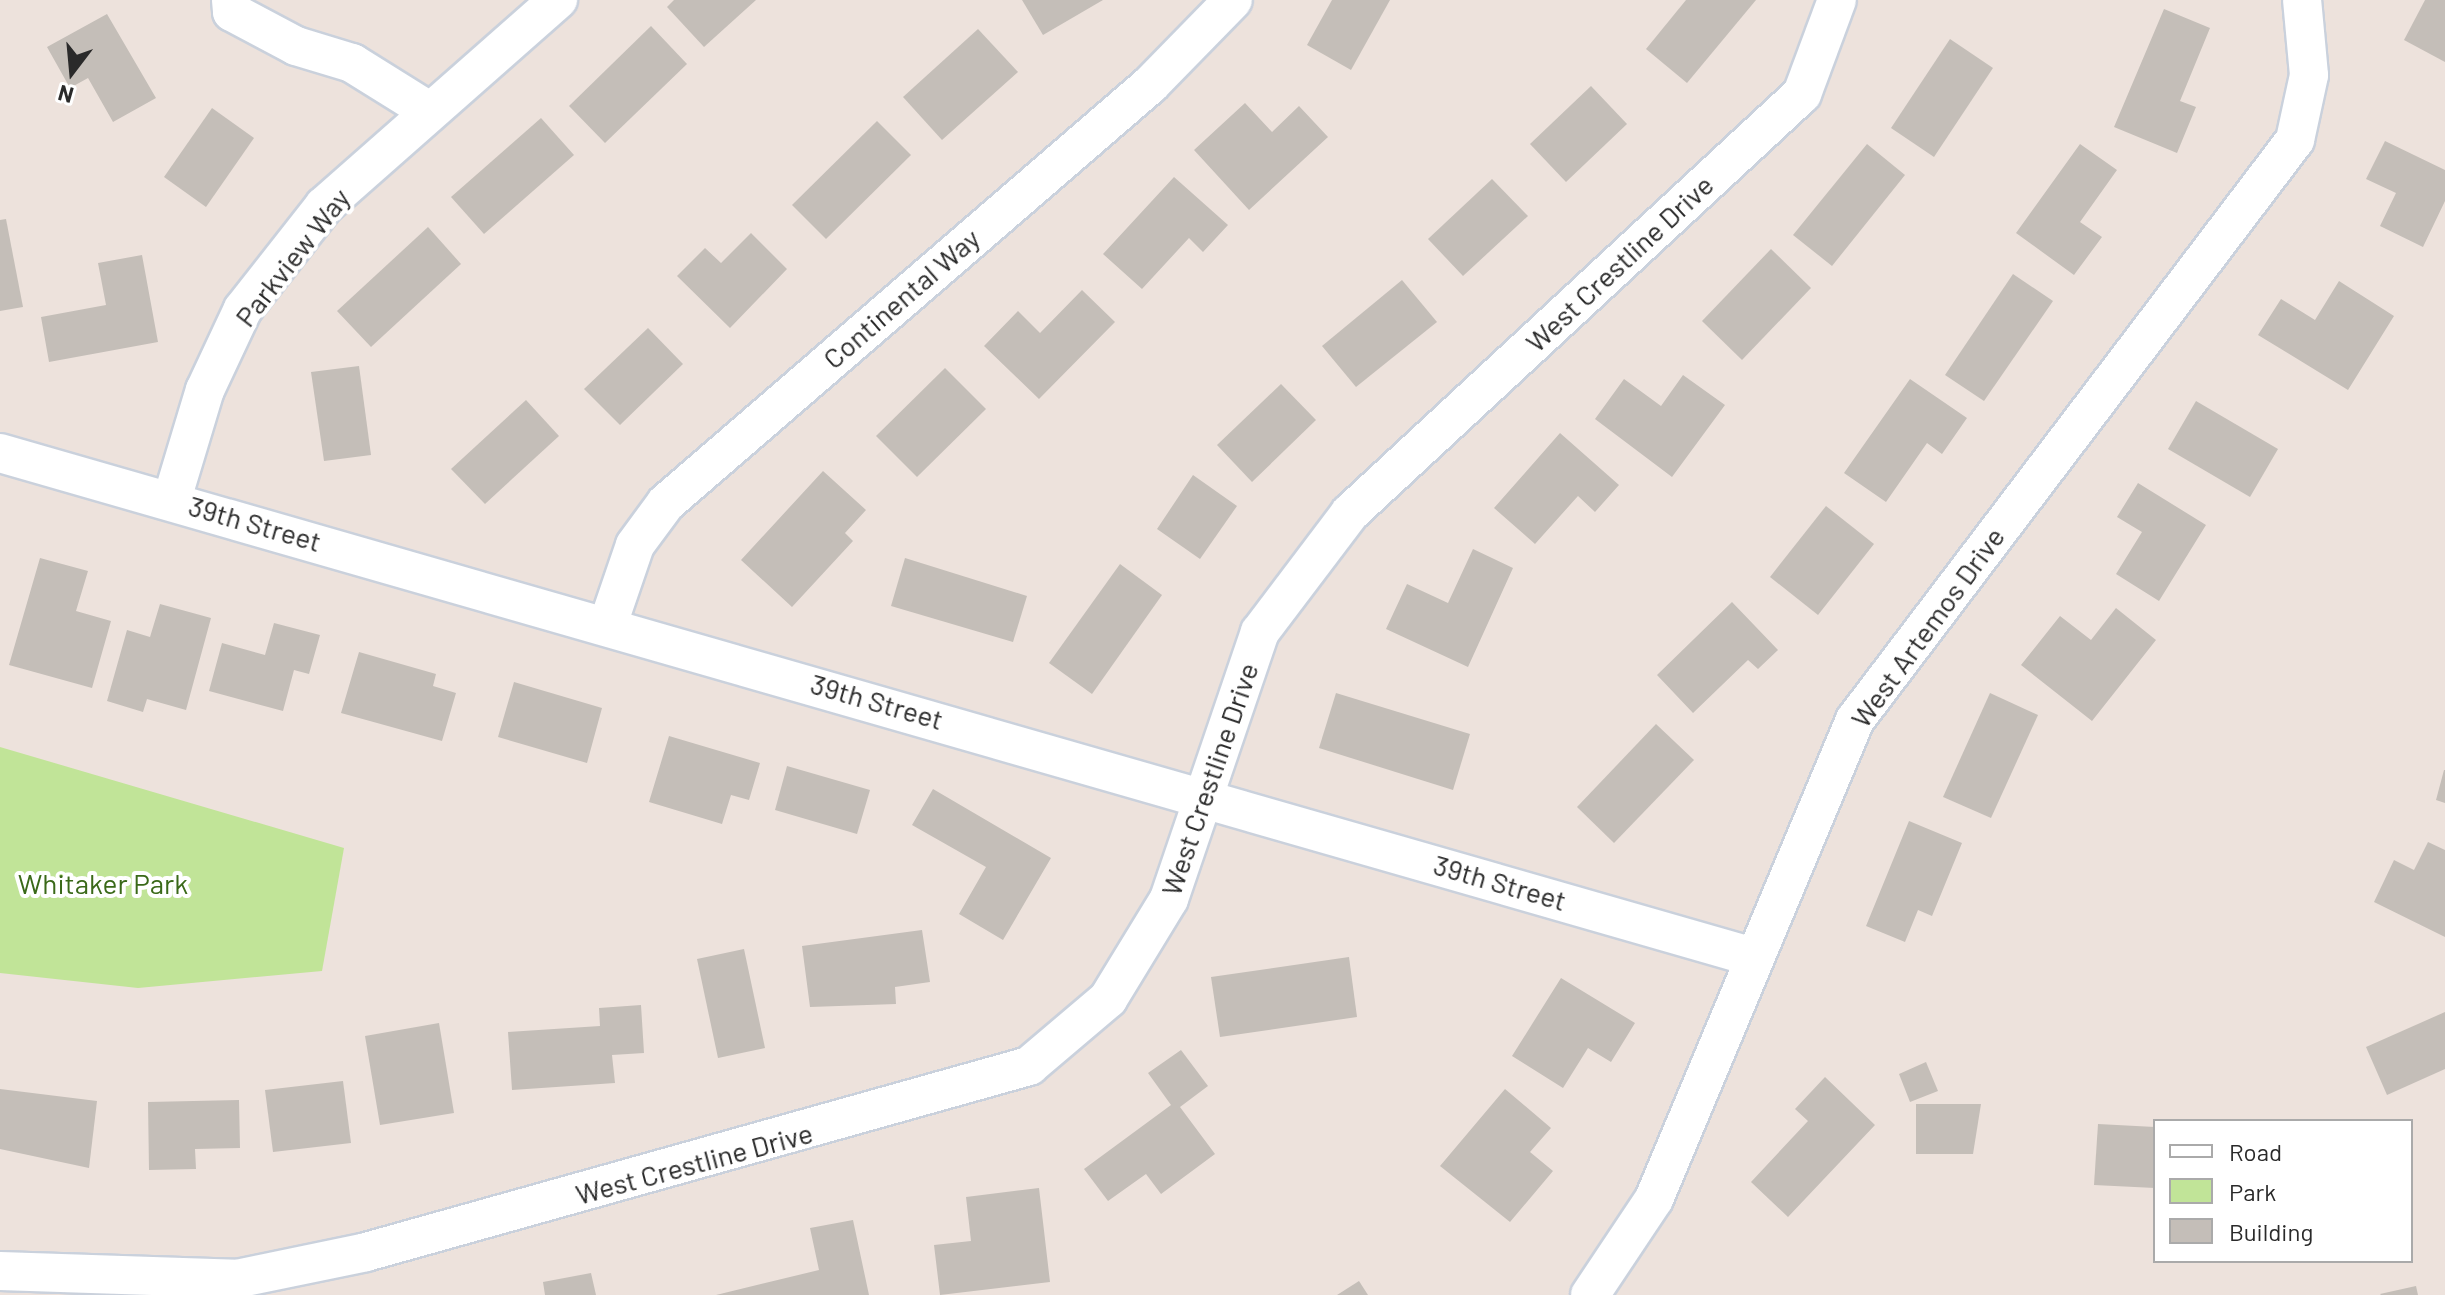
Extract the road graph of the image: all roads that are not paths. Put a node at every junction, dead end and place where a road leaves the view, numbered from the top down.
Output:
1 (231, 0) edge
2 (558, 0) edge
3 (1233, 0) edge
4 (1837, 0) edge
5 (2302, 0) edge
6 (429, 111) junction
7 (0, 453) edge
8 (172, 499) junction
9 (608, 624) junction
10 (1203, 795) junction
11 (1753, 957) junction
12 (0, 1271) edge
13 (1590, 1295) edge

1 - 6 street
2 - 6 street, Parkview Way
3 - 9 street, Continental Way
4 - 10 street, West Crestline Drive
5 - 11 street, West Artemos Drive
6 - 8 street, Parkview Way
7 - 8 street, 39th Street
8 - 9 street, 39th Street
9 - 10 street, 39th Street
10 - 11 street, 39th Street
10 - 12 street, West Crestline Drive
11 - 13 street, West Artemos Drive

